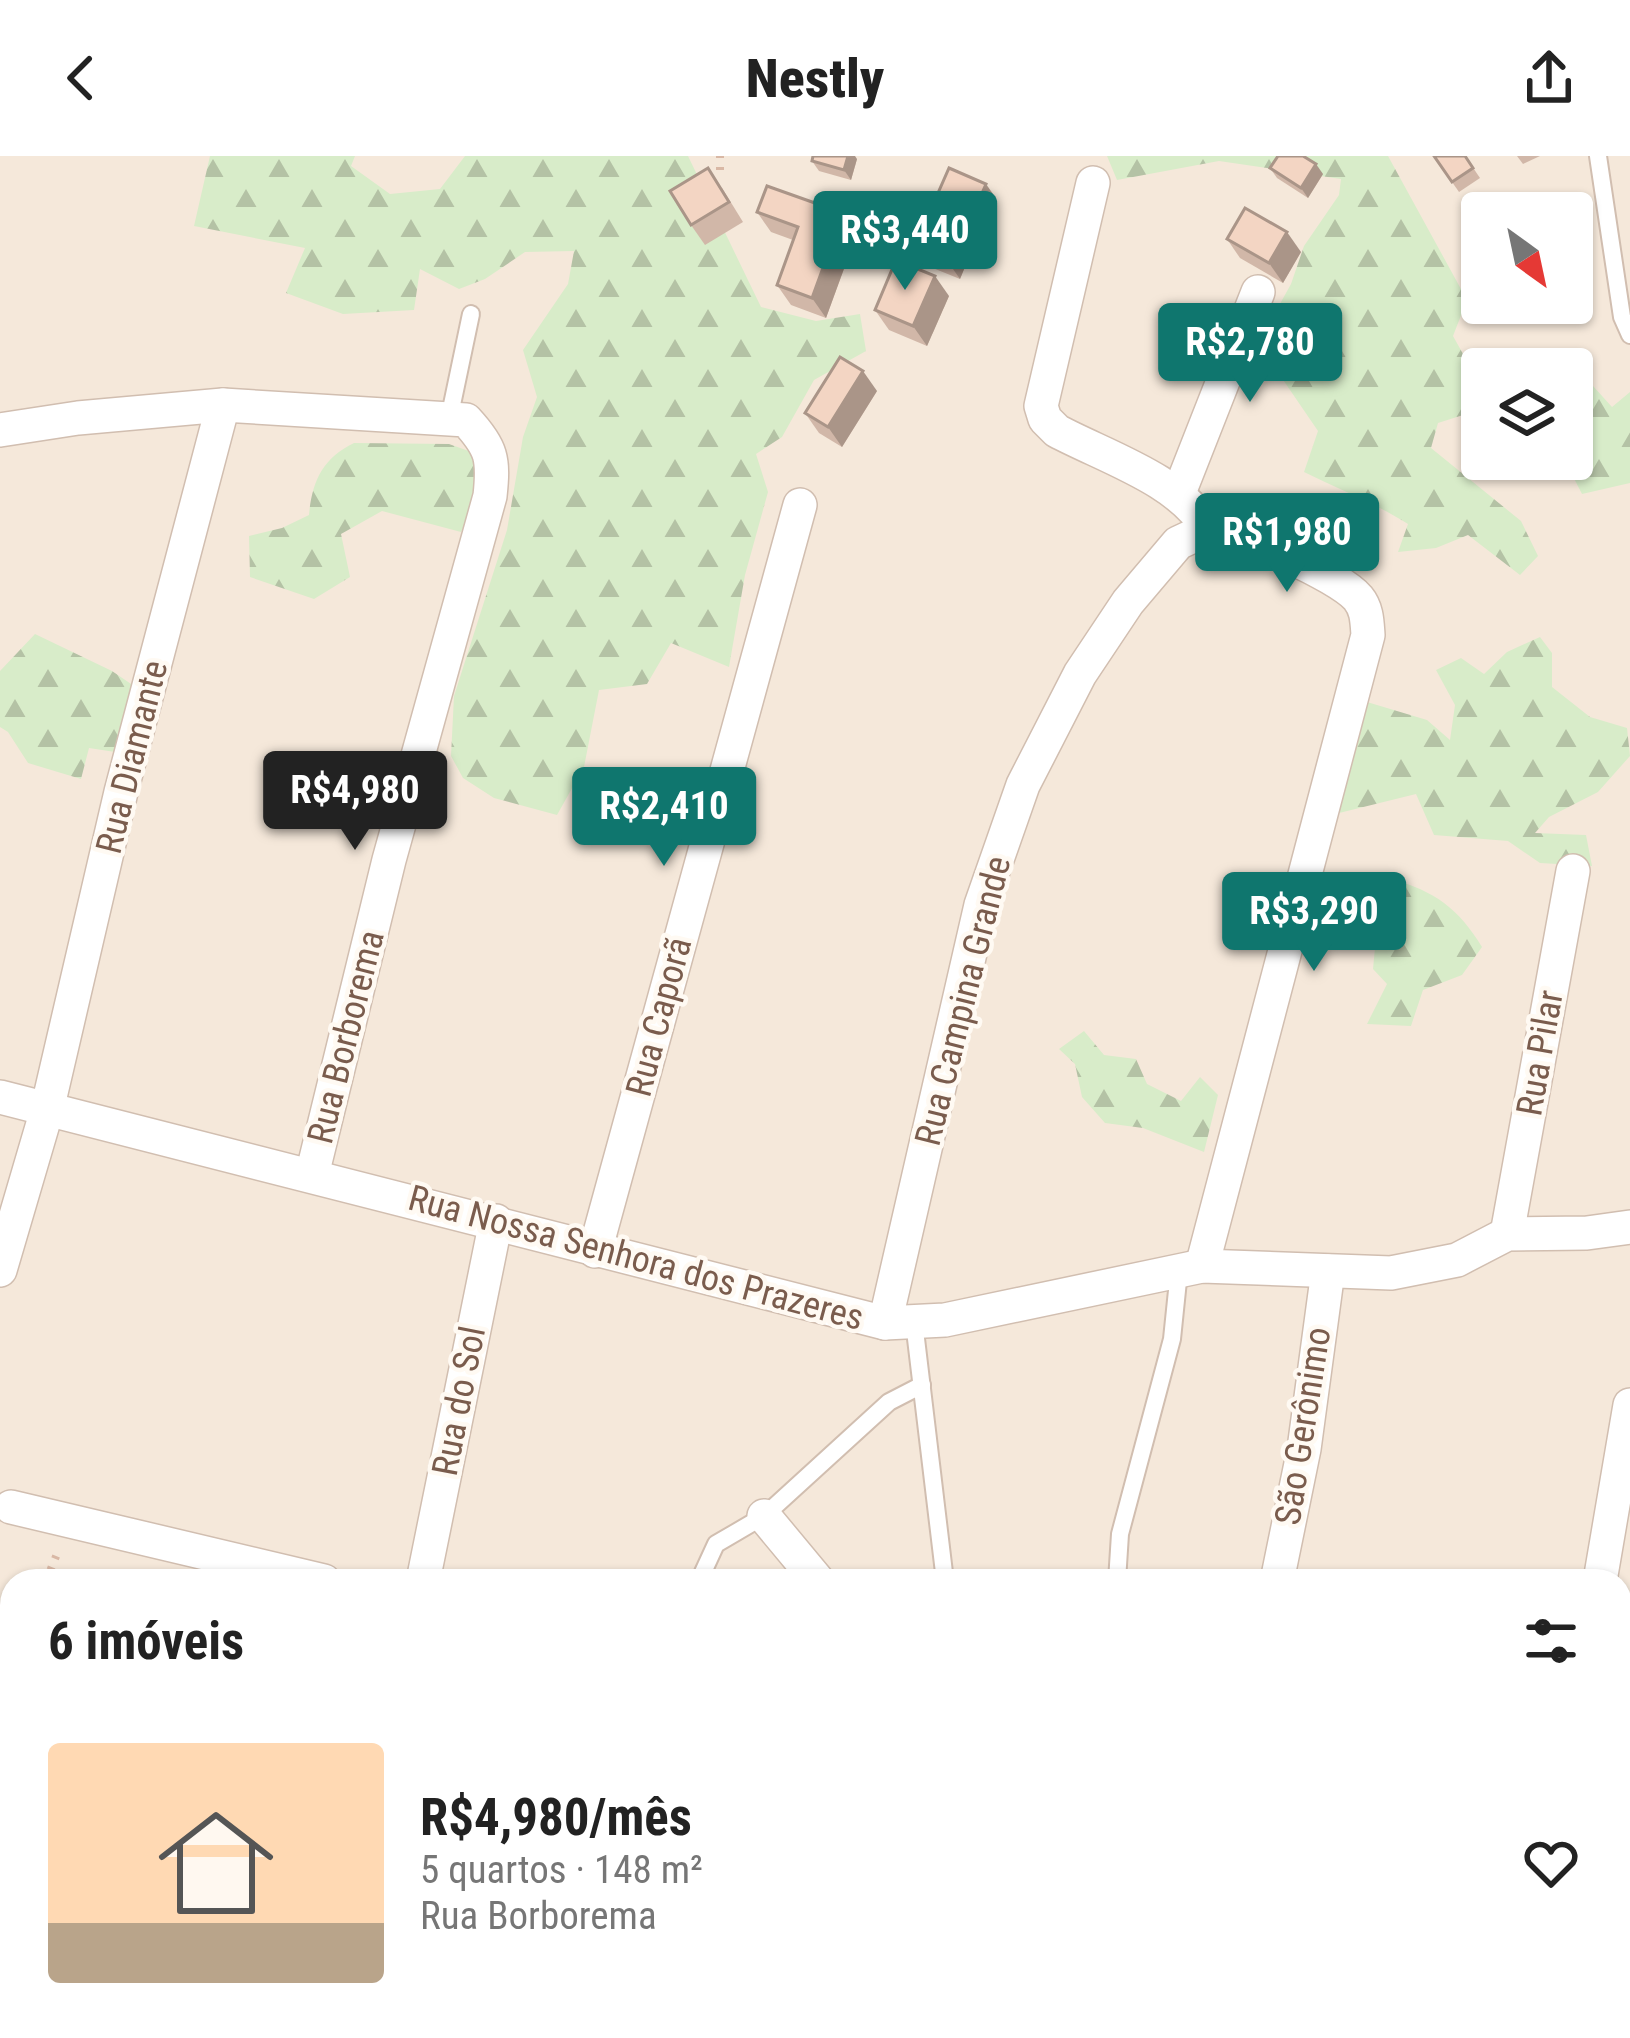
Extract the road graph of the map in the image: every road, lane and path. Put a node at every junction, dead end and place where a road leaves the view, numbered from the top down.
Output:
1 (720, 156) edge
2 (1598, 156) edge
3 (720, 170) dead end
4 (1093, 182) dead end
5 (1258, 292) dead end
6 (471, 314) dead end
7 (1630, 335) edge
8 (223, 405) junction
9 (449, 418) junction
10 (0, 430) edge
11 (1179, 493) junction
12 (800, 505) dead end
13 (1208, 529) junction
14 (1573, 871) dead end
15 (0, 1097) edge
16 (47, 1110) junction
17 (312, 1175) junction
18 (496, 1221) junction
19 (1630, 1227) edge
20 (1507, 1234) junction
21 (595, 1251) junction
22 (1190, 1268) junction
23 (0, 1270) edge
24 (1328, 1271) junction
25 (899, 1322) junction
26 (922, 1385) junction
27 (1630, 1406) edge
28 (11, 1507) dead end
29 (764, 1516) junction
30 (272, 1569) edge
31 (425, 1569) edge
32 (705, 1569) edge
33 (808, 1569) edge
34 (945, 1569) edge
35 (1118, 1569) edge
36 (1279, 1569) edge
37 (1602, 1569) edge

1 - 3 path
2 - 7 lane
4 - 11 street
5 - 11 street
6 - 9 lane
8 - 9 street
8 - 10 street
8 - 16 street, Rua Diamante
9 - 17 street, Rua Borborema
11 - 13 street
12 - 21 street, Rua Caporã
13 - 22 street
13 - 25 street, Rua Campina Grande
14 - 20 street, Rua Pilar
15 - 16 street, Rua Nossa Senhora dos Prazeres
16 - 17 street, Rua Nossa Senhora dos Prazeres
16 - 23 street, Rua Diamante
17 - 18 street, Rua Nossa Senhora dos Prazeres
18 - 21 street, Rua Nossa Senhora dos Prazeres
18 - 31 street, Rua do Sol
19 - 20 street, Rua Nossa Senhora dos Prazeres
20 - 24 street, Rua Nossa Senhora dos Prazeres
21 - 25 street, Rua Nossa Senhora dos Prazeres
22 - 24 street, Rua Nossa Senhora dos Prazeres
22 - 25 street, Rua Nossa Senhora dos Prazeres
22 - 35 lane
24 - 36 street, São Gerônimo
25 - 26 lane
26 - 29 lane
26 - 34 lane
27 - 37 street
28 - 30 street
29 - 32 lane
29 - 33 street

